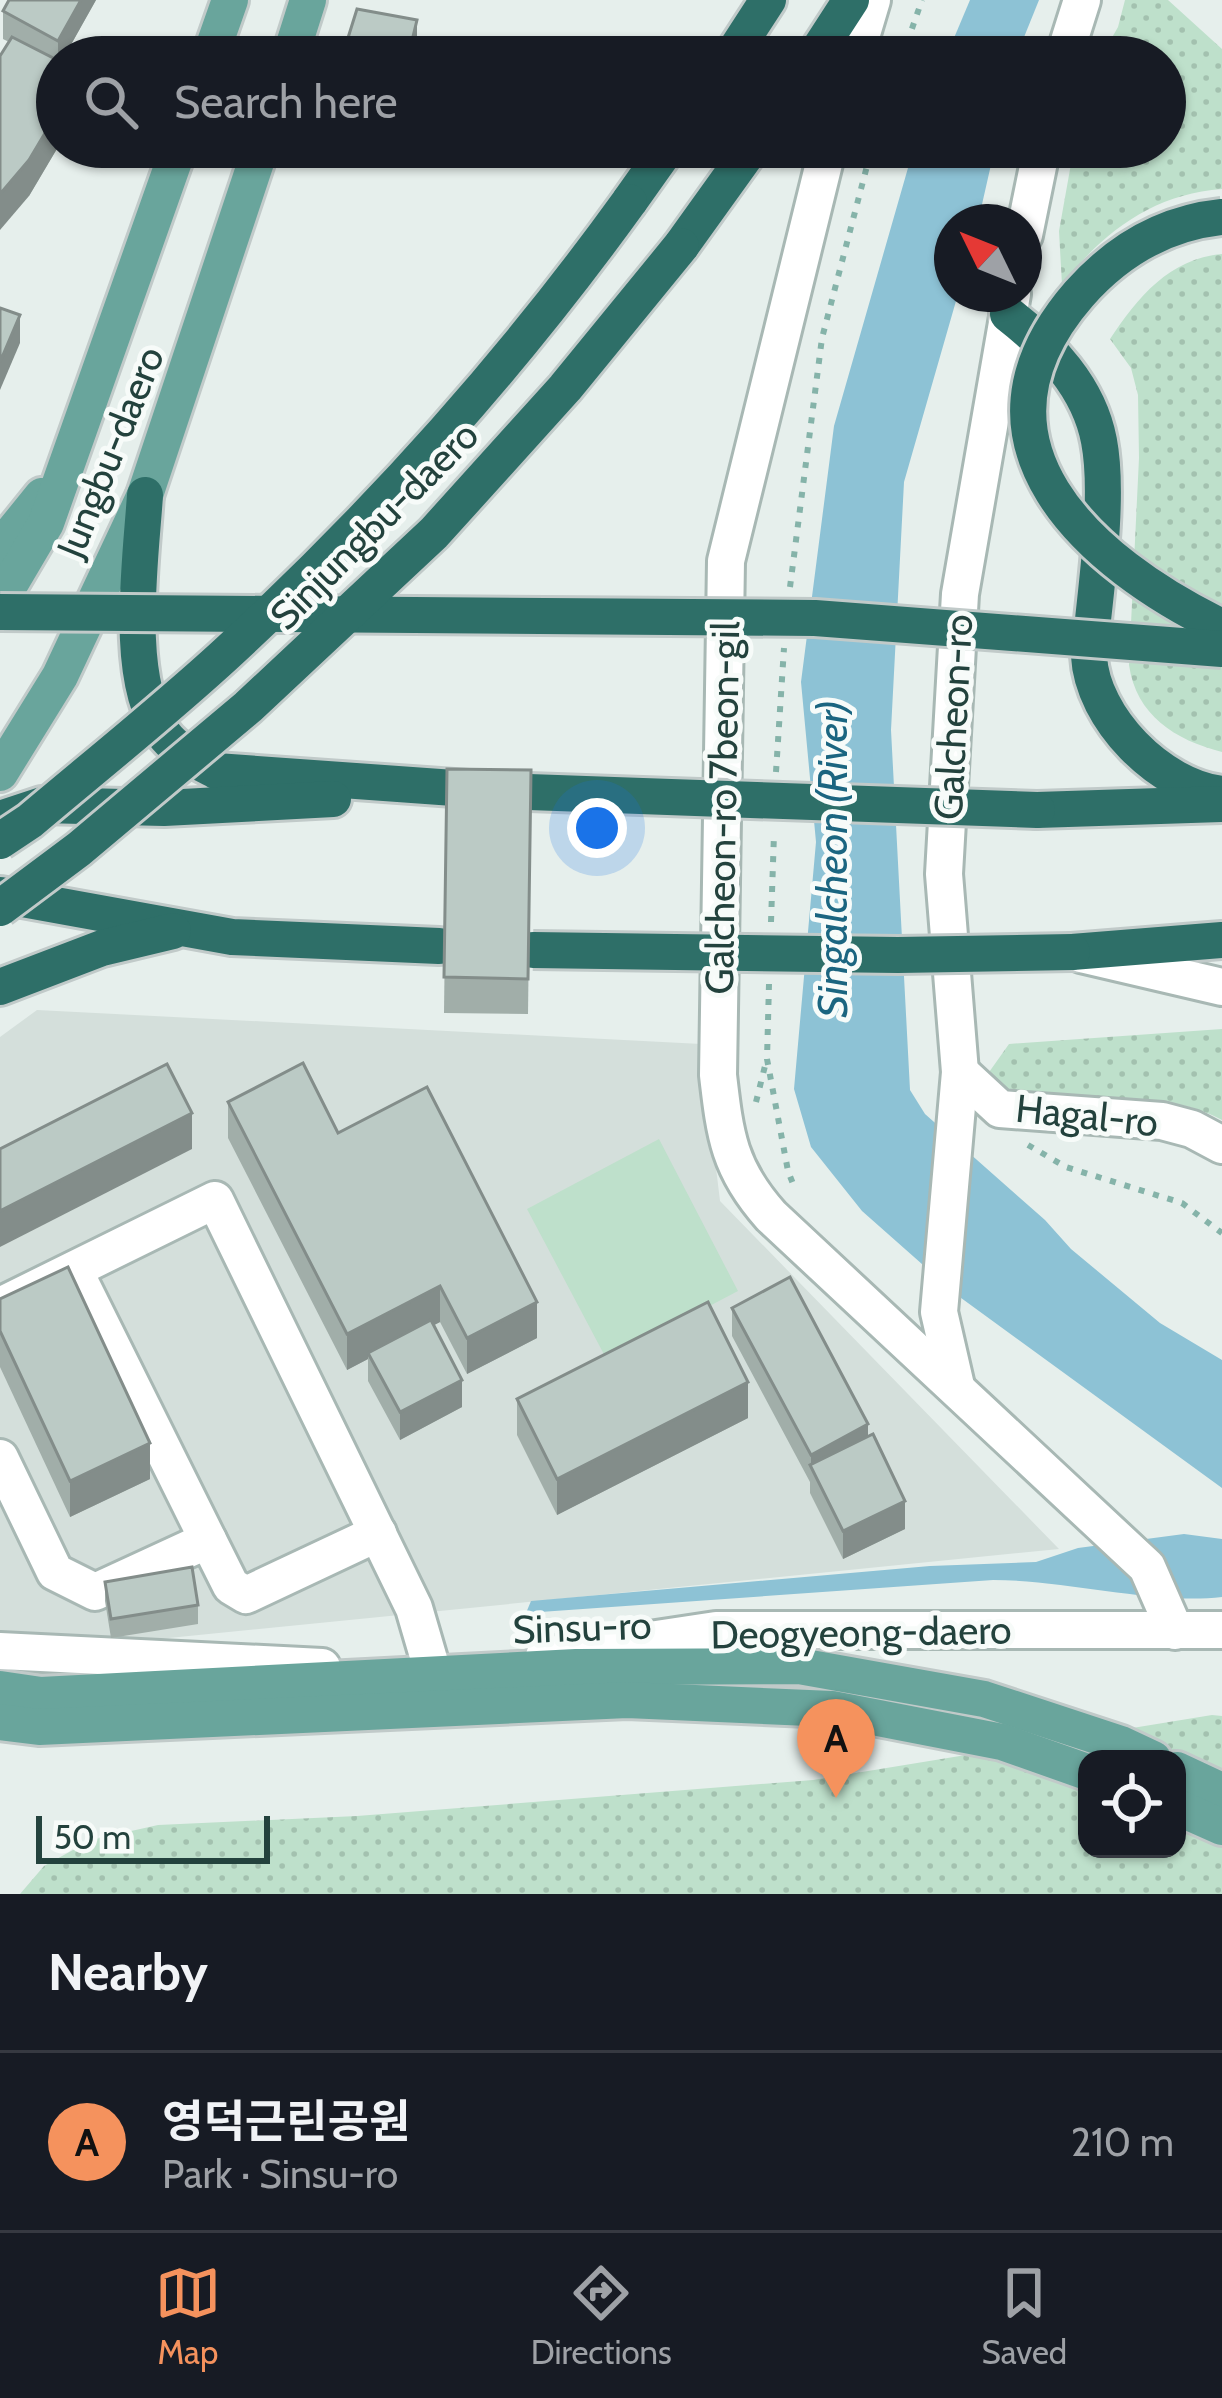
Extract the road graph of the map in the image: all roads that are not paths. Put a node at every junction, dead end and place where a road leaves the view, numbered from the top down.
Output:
1 (230, 0) edge
2 (308, 0) edge
3 (768, 0) edge
4 (851, 0) edge
5 (872, 0) edge
6 (1082, 0) edge
7 (218, 36) edge
8 (297, 36) edge
9 (744, 36) edge
10 (828, 36) edge
11 (861, 36) edge
12 (1071, 36) edge
13 (172, 168) edge
14 (254, 168) edge
15 (653, 168) edge
16 (737, 168) edge
17 (823, 168) edge
18 (1038, 168) edge
19 (1030, 204) edge
20 (1222, 218) edge
21 (1009, 312) edge
22 (1017, 312) edge
23 (67, 465) junction
24 (145, 495) junction
25 (0, 548) edge
26 (0, 601) edge
27 (0, 612) edge
28 (1222, 627) edge
29 (1222, 649) edge
30 (0, 772) edge
31 (498, 791) junction
32 (1222, 794) edge
33 (1222, 804) edge
34 (0, 819) edge
35 (0, 841) edge
36 (0, 895) edge
37 (0, 908) edge
38 (178, 930) junction
39 (1222, 940) edge
40 (439, 946) edge
41 (533, 950) edge
42 (1072, 952) junction
43 (1222, 953) edge
44 (0, 987) edge
45 (1222, 987) edge
46 (960, 1072) junction
47 (1222, 1145) edge
48 (74, 1270) junction
49 (0, 1306) edge
50 (957, 1387) junction
51 (0, 1458) edge
52 (378, 1533) junction
53 (208, 1540) junction
54 (1222, 1630) edge
55 (1175, 1631) junction
56 (0, 1651) edge
57 (433, 1673) junction
58 (0, 1689) edge
59 (0, 1722) edge
60 (1134, 1750) edge
61 (1078, 1769) edge
62 (1186, 1774) edge
63 (1222, 1791) edge
64 (1186, 1811) edge
65 (1222, 1828) edge

1 - 7 main road
2 - 8 main road
3 - 9 highway
4 - 10 highway
5 - 11 street
6 - 12 street
13 - 23 main road, Jungbu-daero
14 - 24 main road, Jungbu-daero
15 - 35 highway, Sinjungbu-daero, bridge
16 - 37 highway, Sinjungbu-daero, bridge
17 - 50 street, Galcheon-ro 7beon-gil
18 - 19 street
20 - 28 highway, bridge
21 - 46 street, Galcheon-ro
22 - 32 highway
23 - 25 main road
23 - 26 main road, Jungbu-daero
24 - 30 main road, Jungbu-daero
24 - 31 highway
27 - 29 highway, bridge
31 - 33 highway, bridge
31 - 34 highway
36 - 38 highway
38 - 40 highway
38 - 44 highway
39 - 42 highway
41 - 42 highway, bridge
42 - 43 highway
42 - 45 street
46 - 47 street, Hagal-ro
46 - 50 street, Galcheon-ro
48 - 49 street
48 - 52 street
48 - 53 street
50 - 55 street
51 - 53 street
52 - 53 street
52 - 57 street
54 - 55 street, Deogyeong-daero
55 - 57 street, Deogyeong-daero
56 - 57 street, Deogyeong-daero
58 - 60 main road, Sinsu-ro
59 - 61 main road, Sinsu-ro
62 - 63 main road
64 - 65 main road

